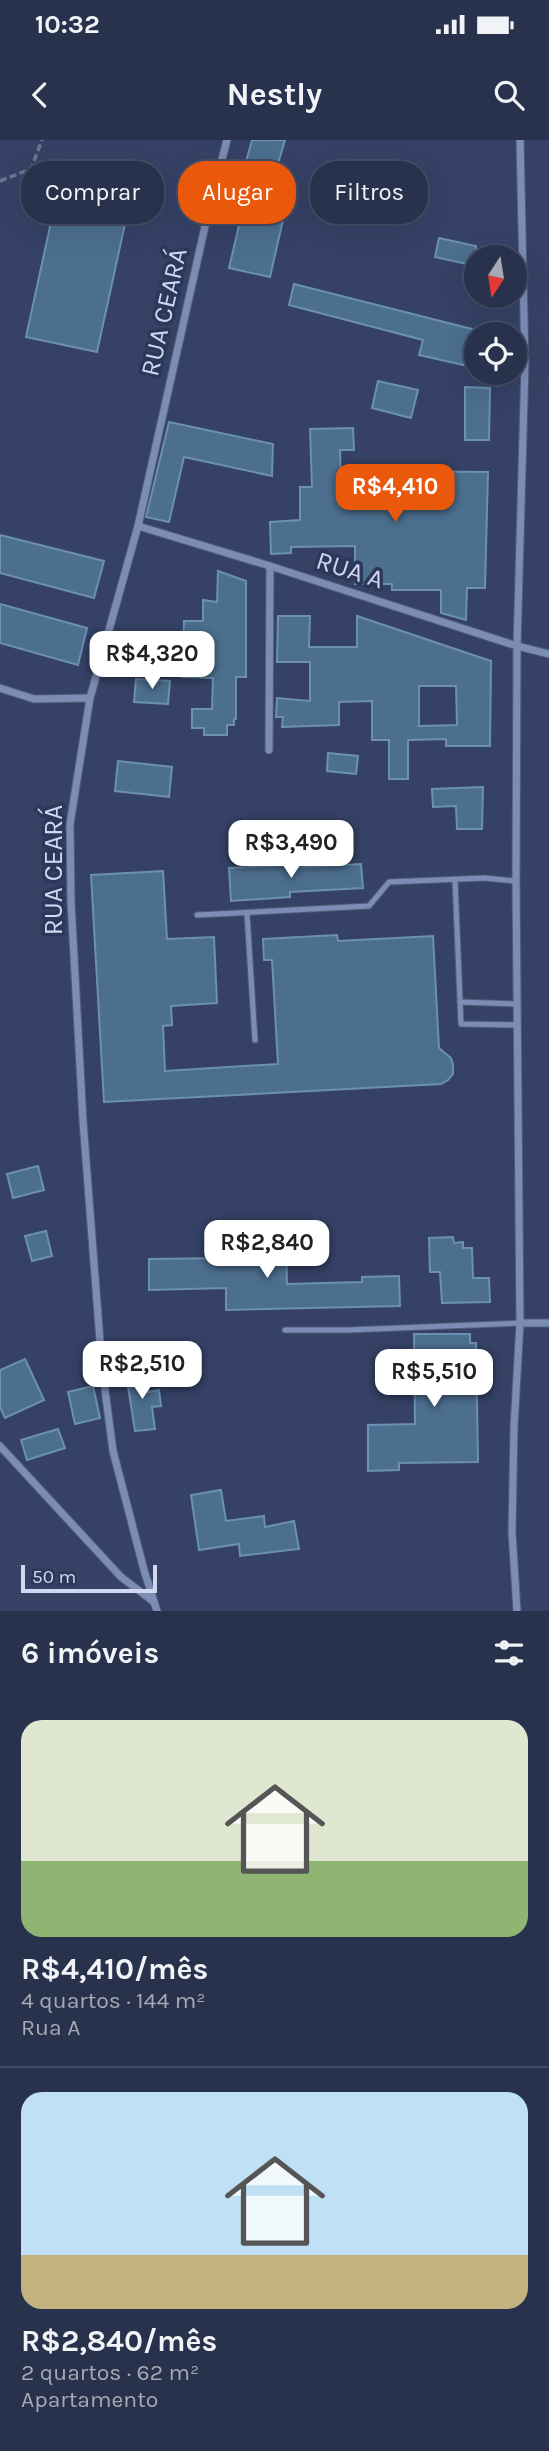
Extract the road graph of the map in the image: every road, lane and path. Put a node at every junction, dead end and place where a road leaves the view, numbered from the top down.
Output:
1 (42, 140) edge
2 (227, 140) edge
3 (520, 140) edge
4 (0, 181) edge
5 (138, 526) junction
6 (270, 566) junction
7 (517, 646) junction
8 (549, 654) edge
9 (0, 688) edge
10 (90, 698) junction
11 (269, 750) dead end
12 (455, 880) junction
13 (516, 881) junction
14 (247, 914) junction
15 (197, 915) dead end
16 (460, 1002) junction
17 (517, 1004) junction
18 (517, 1024) junction
19 (255, 1040) dead end
20 (549, 1323) edge
21 (520, 1324) junction
22 (285, 1330) dead end
23 (0, 1446) edge
24 (155, 1602) junction
25 (158, 1611) edge
26 (517, 1611) edge

1 - 4 path
2 - 5 street, RUA CEARÁ
3 - 7 street
5 - 6 street, RUA A
5 - 10 street, RUA CEARÁ
6 - 7 street, RUA A
6 - 11 street
7 - 8 street, RUA A
7 - 13 street
9 - 10 street
10 - 24 street, RUA CEARÁ
12 - 13 lane
12 - 14 lane
12 - 16 lane
13 - 17 street
14 - 15 lane
14 - 19 lane
16 - 17 lane
16 - 18 lane
17 - 18 street
18 - 21 street
20 - 21 street
21 - 22 lane
21 - 26 street
23 - 24 street
24 - 25 street, RUA CEARÁ

